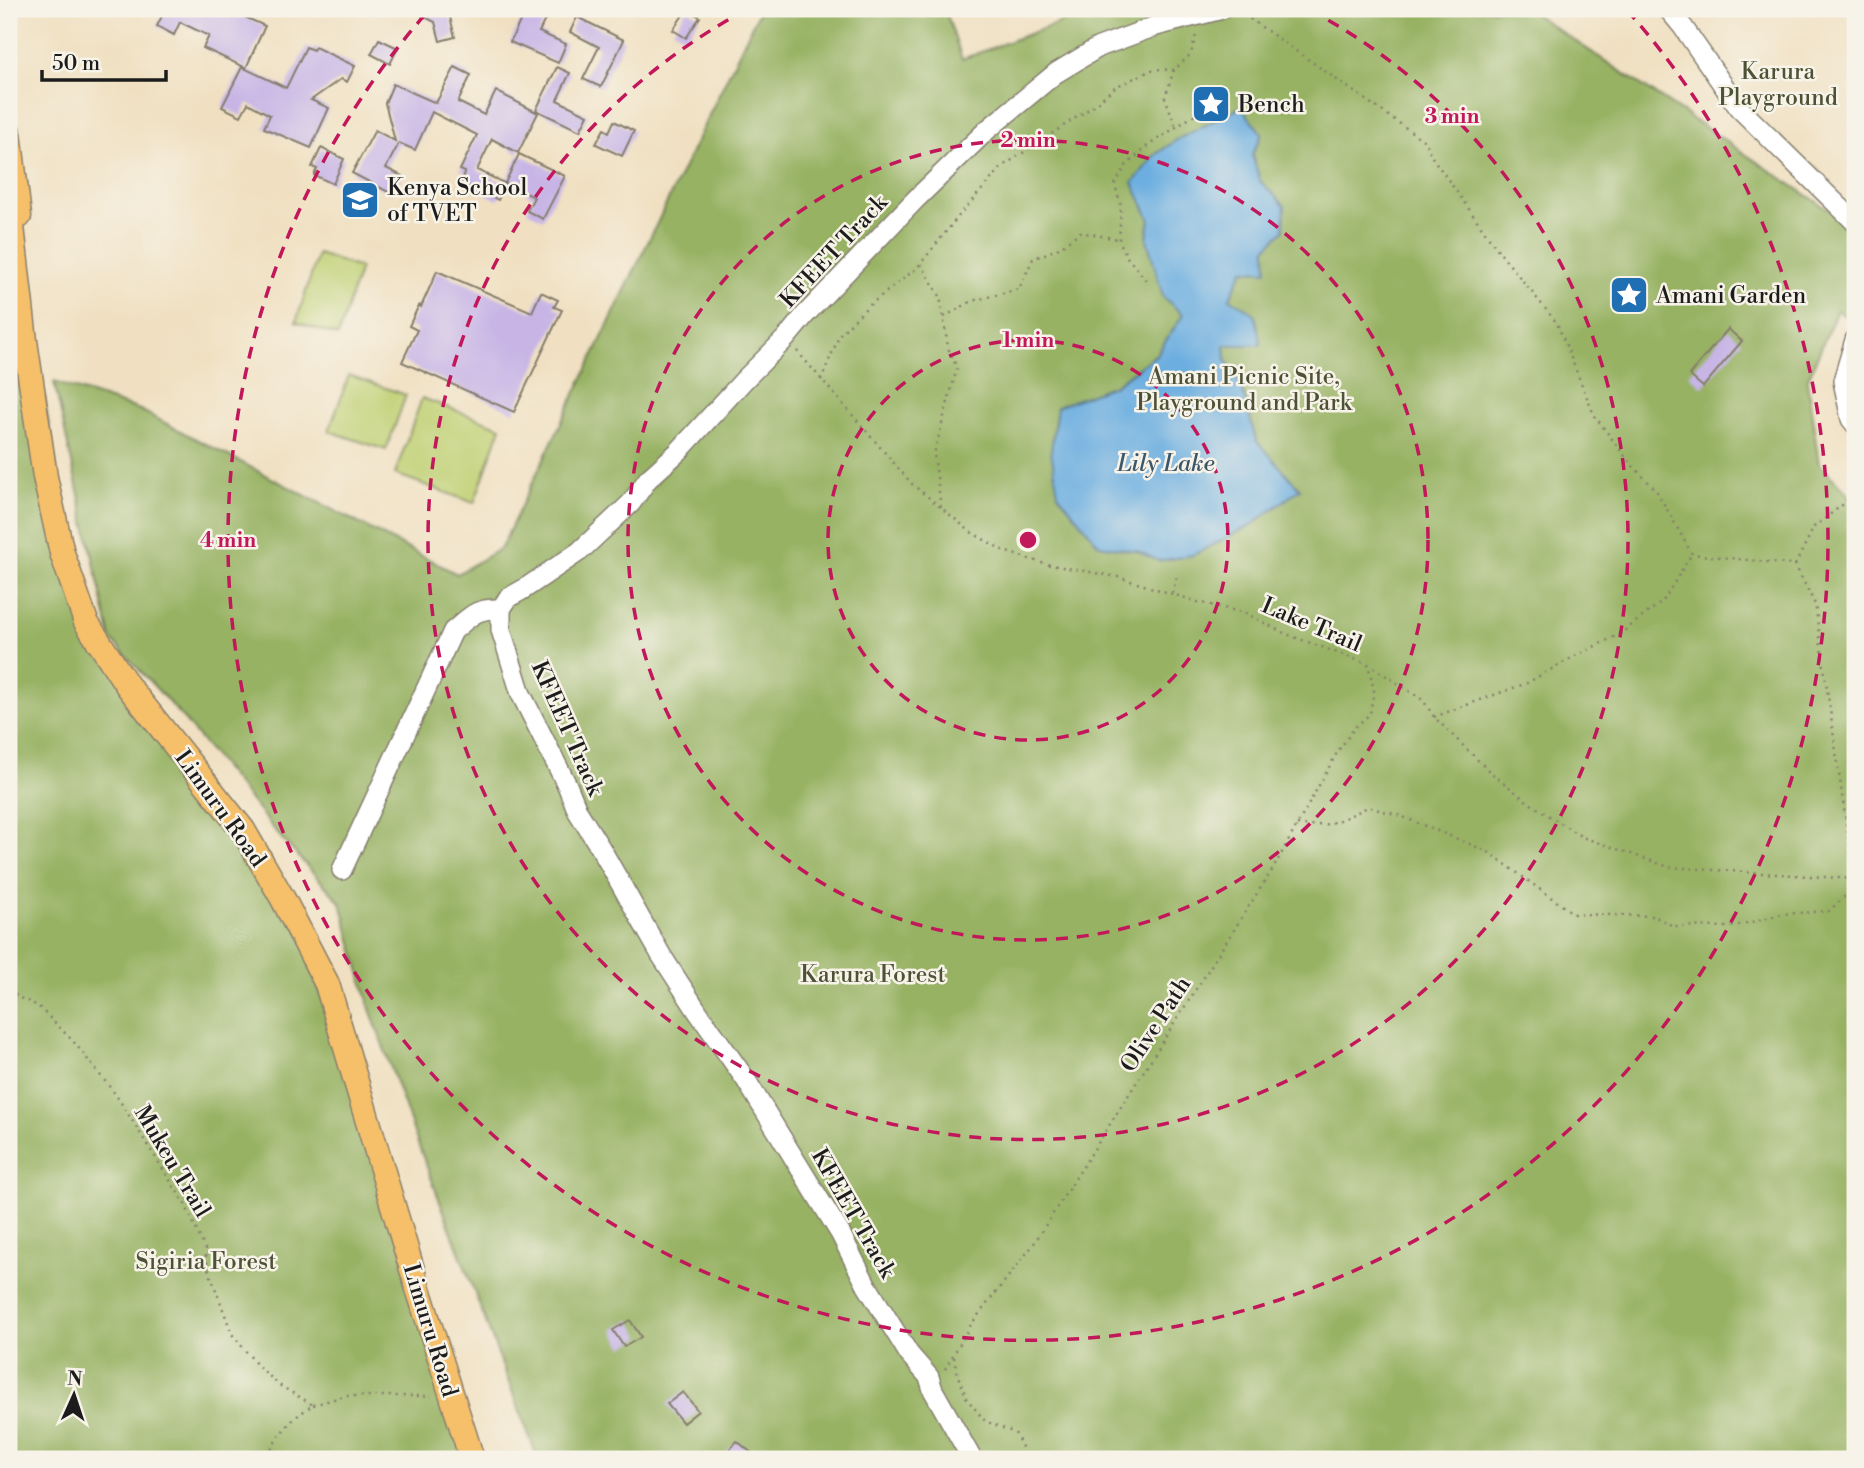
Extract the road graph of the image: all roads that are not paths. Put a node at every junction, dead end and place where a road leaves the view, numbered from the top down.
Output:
1 (1222, 9) edge
2 (1668, 9) edge
3 (9, 133) edge
4 (9, 200) edge
5 (1855, 222) edge
6 (1855, 340) edge
7 (35, 404) junction
8 (1855, 425) edge
9 (501, 609) junction
10 (342, 870) dead end
11 (472, 1459) edge
12 (972, 1459) edge

1 - 9 street, KFEET Track
2 - 5 street
3 - 7 main road
4 - 7 main road, Limuru Road
6 - 8 street
7 - 11 main road, Limuru Road
9 - 10 street
9 - 12 street, KFEET Track

